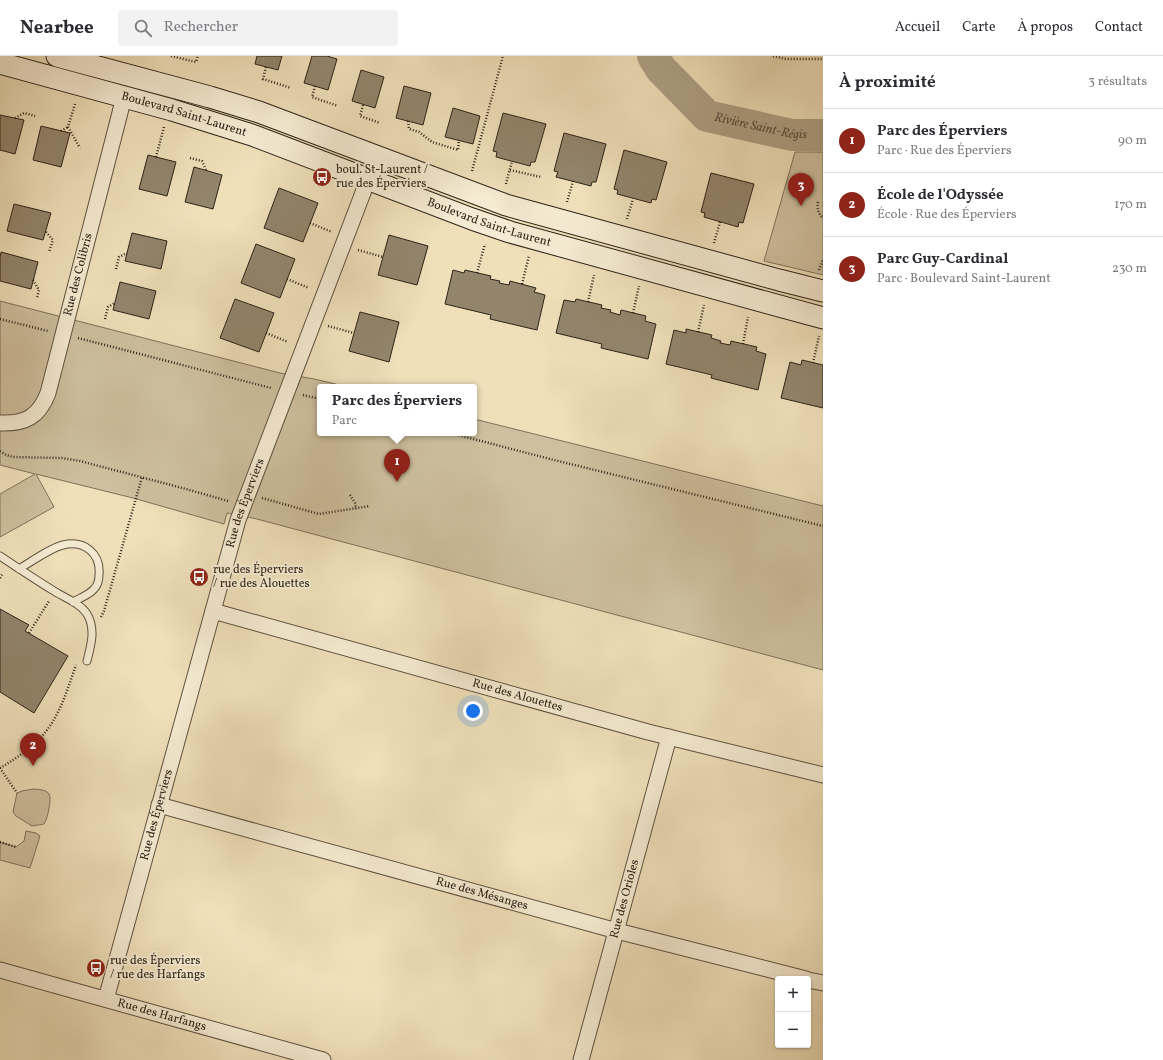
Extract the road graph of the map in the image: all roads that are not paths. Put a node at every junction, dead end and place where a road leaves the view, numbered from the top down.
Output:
1 (57, 56) edge
2 (0, 63) edge
3 (124, 97) junction
4 (377, 156) junction
5 (368, 180) junction
6 (820, 283) edge
7 (822, 324) edge
8 (0, 423) edge
9 (0, 556) edge
10 (19, 569) junction
11 (73, 602) junction
12 (213, 611) junction
13 (87, 661) dead end
14 (669, 737) junction
15 (823, 775) edge
16 (159, 806) junction
17 (617, 931) junction
18 (0, 970) edge
19 (795, 976) edge
20 (811, 980) edge
21 (823, 983) edge
22 (106, 999) junction
23 (323, 1060) edge
24 (581, 1060) edge

1 - 4 street, Boulevard Saint-Laurent
2 - 3 street, Boulevard Saint-Laurent
3 - 5 street, Boulevard Saint-Laurent
3 - 8 street, Rue des Colibris
4 - 5 street, Rue des Éperviers
4 - 6 street, Boulevard Saint-Laurent
5 - 7 street, Boulevard Saint-Laurent
5 - 12 street, Rue des Éperviers
9 - 10 lane
10 - 11 lane
10 - 11 lane
11 - 13 lane
12 - 14 street, Rue des Alouettes
12 - 16 street, Rue des Éperviers
14 - 15 street, Rue des Alouettes
14 - 17 street, Rue des Orioles
16 - 17 street, Rue des Mésanges
16 - 22 street, Rue des Éperviers
17 - 19 street, Rue des Mésanges
17 - 24 street, Rue des Orioles
18 - 22 street, Rue des Harfangs
20 - 21 street, Rue des Mésanges
22 - 23 street, Rue des Harfangs

